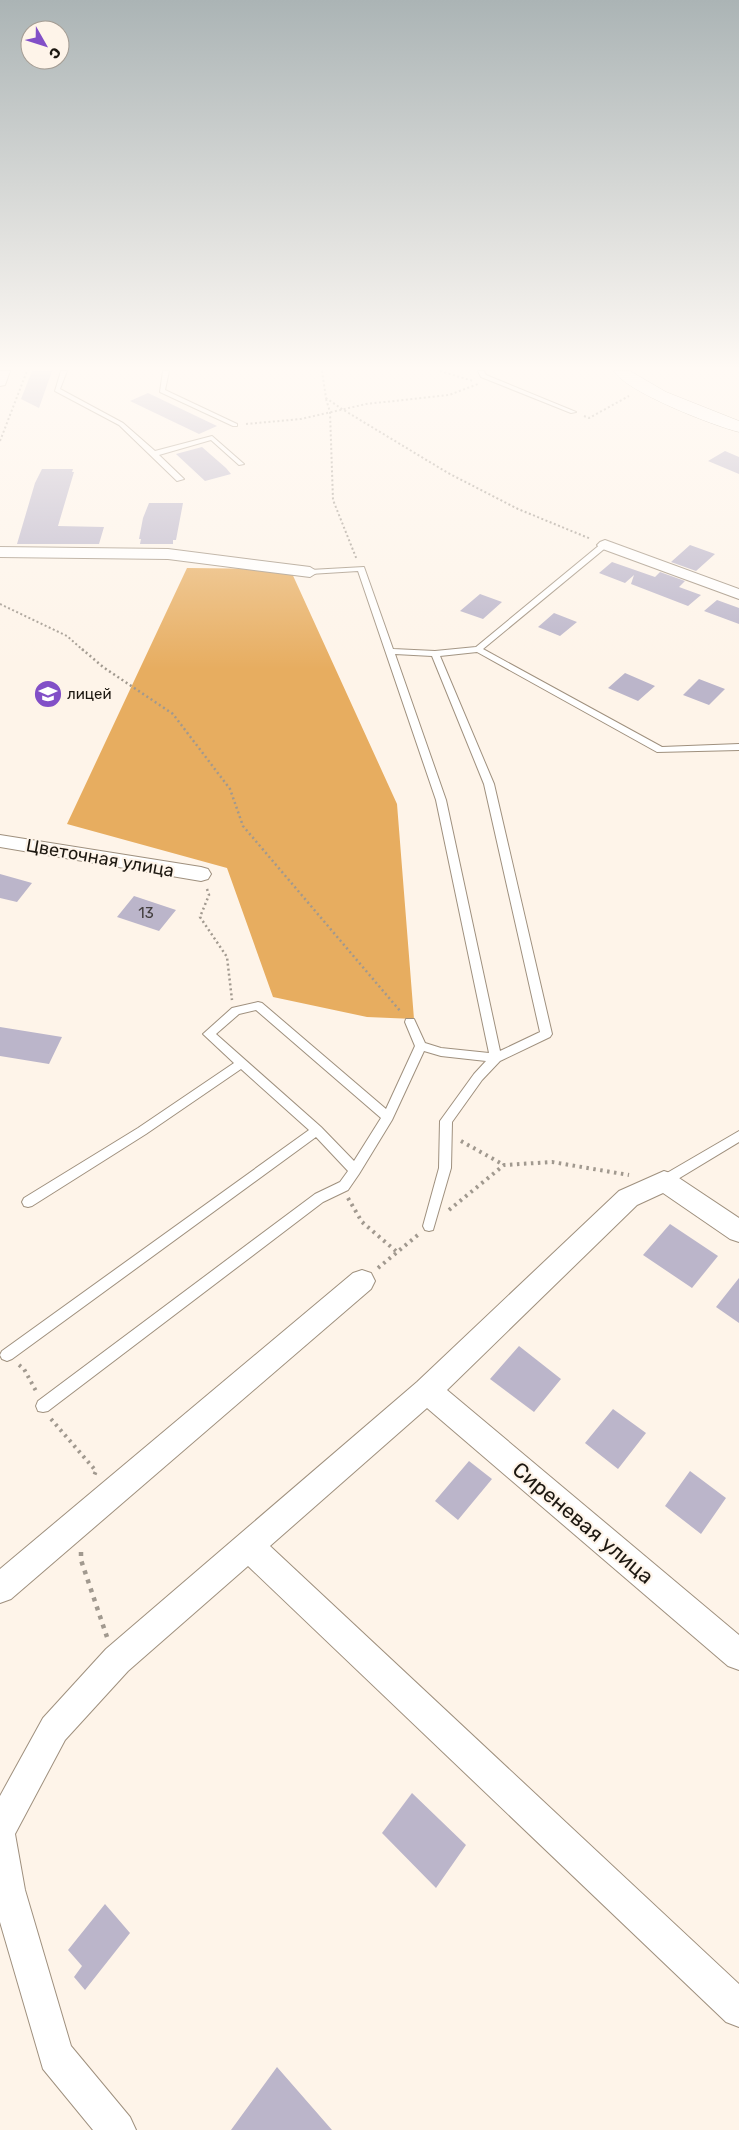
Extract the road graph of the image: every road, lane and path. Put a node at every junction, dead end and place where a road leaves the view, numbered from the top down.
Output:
1 (171, 470) edge
2 (332, 470) edge
3 (444, 470) edge
4 (180, 479) dead end
5 (605, 545) junction
6 (0, 552) edge
7 (361, 569) junction
8 (310, 572) joint
9 (739, 594) edge
10 (0, 604) edge
11 (478, 649) junction
12 (389, 651) junction
13 (435, 654) junction
14 (739, 747) edge
15 (0, 840) edge
16 (201, 874) joint
17 (232, 1004) dead end
18 (410, 1022) joint
19 (421, 1046) junction
20 (496, 1058) junction
21 (241, 1064) junction
22 (388, 1117) junction
23 (446, 1121) junction
24 (317, 1130) junction
25 (739, 1136) edge
26 (504, 1165) junction
27 (355, 1170) junction
28 (664, 1181) junction
29 (344, 1186) junction
30 (28, 1202) dead end
31 (429, 1226) junction
32 (739, 1231) edge
33 (397, 1252) junction
34 (362, 1281) joint
35 (7, 1355) dead end
36 (427, 1391) junction
37 (43, 1406) dead end
38 (248, 1546) junction
39 (0, 1588) edge
40 (739, 1655) edge
41 (0, 1829) edge
42 (0, 1838) edge
43 (739, 2009) edge
44 (117, 2130) edge

1 - 4 lane
2 - 7 path
3 - 5 path
5 - 9 street
5 - 11 lane
6 - 8 street
7 - 8 lane
7 - 12 lane
10 - 18 path
11 - 13 lane
11 - 14 lane
12 - 13 lane
12 - 20 lane
13 - 20 lane
15 - 16 street, Цветочная улица
16 - 17 path
18 - 19 lane
19 - 20 lane
19 - 22 lane
20 - 23 lane
21 - 22 lane
21 - 24 lane
21 - 30 lane
22 - 27 lane
23 - 26 path
23 - 31 lane
24 - 27 lane
24 - 35 lane
25 - 28 lane
26 - 28 path
26 - 31 path
27 - 29 lane
28 - 32 street
28 - 36 street
29 - 33 path
29 - 37 lane
31 - 33 path
33 - 34 path
34 - 39 street
36 - 38 street
36 - 40 street, Сиреневая улица
38 - 41 street
38 - 43 street
42 - 44 street

